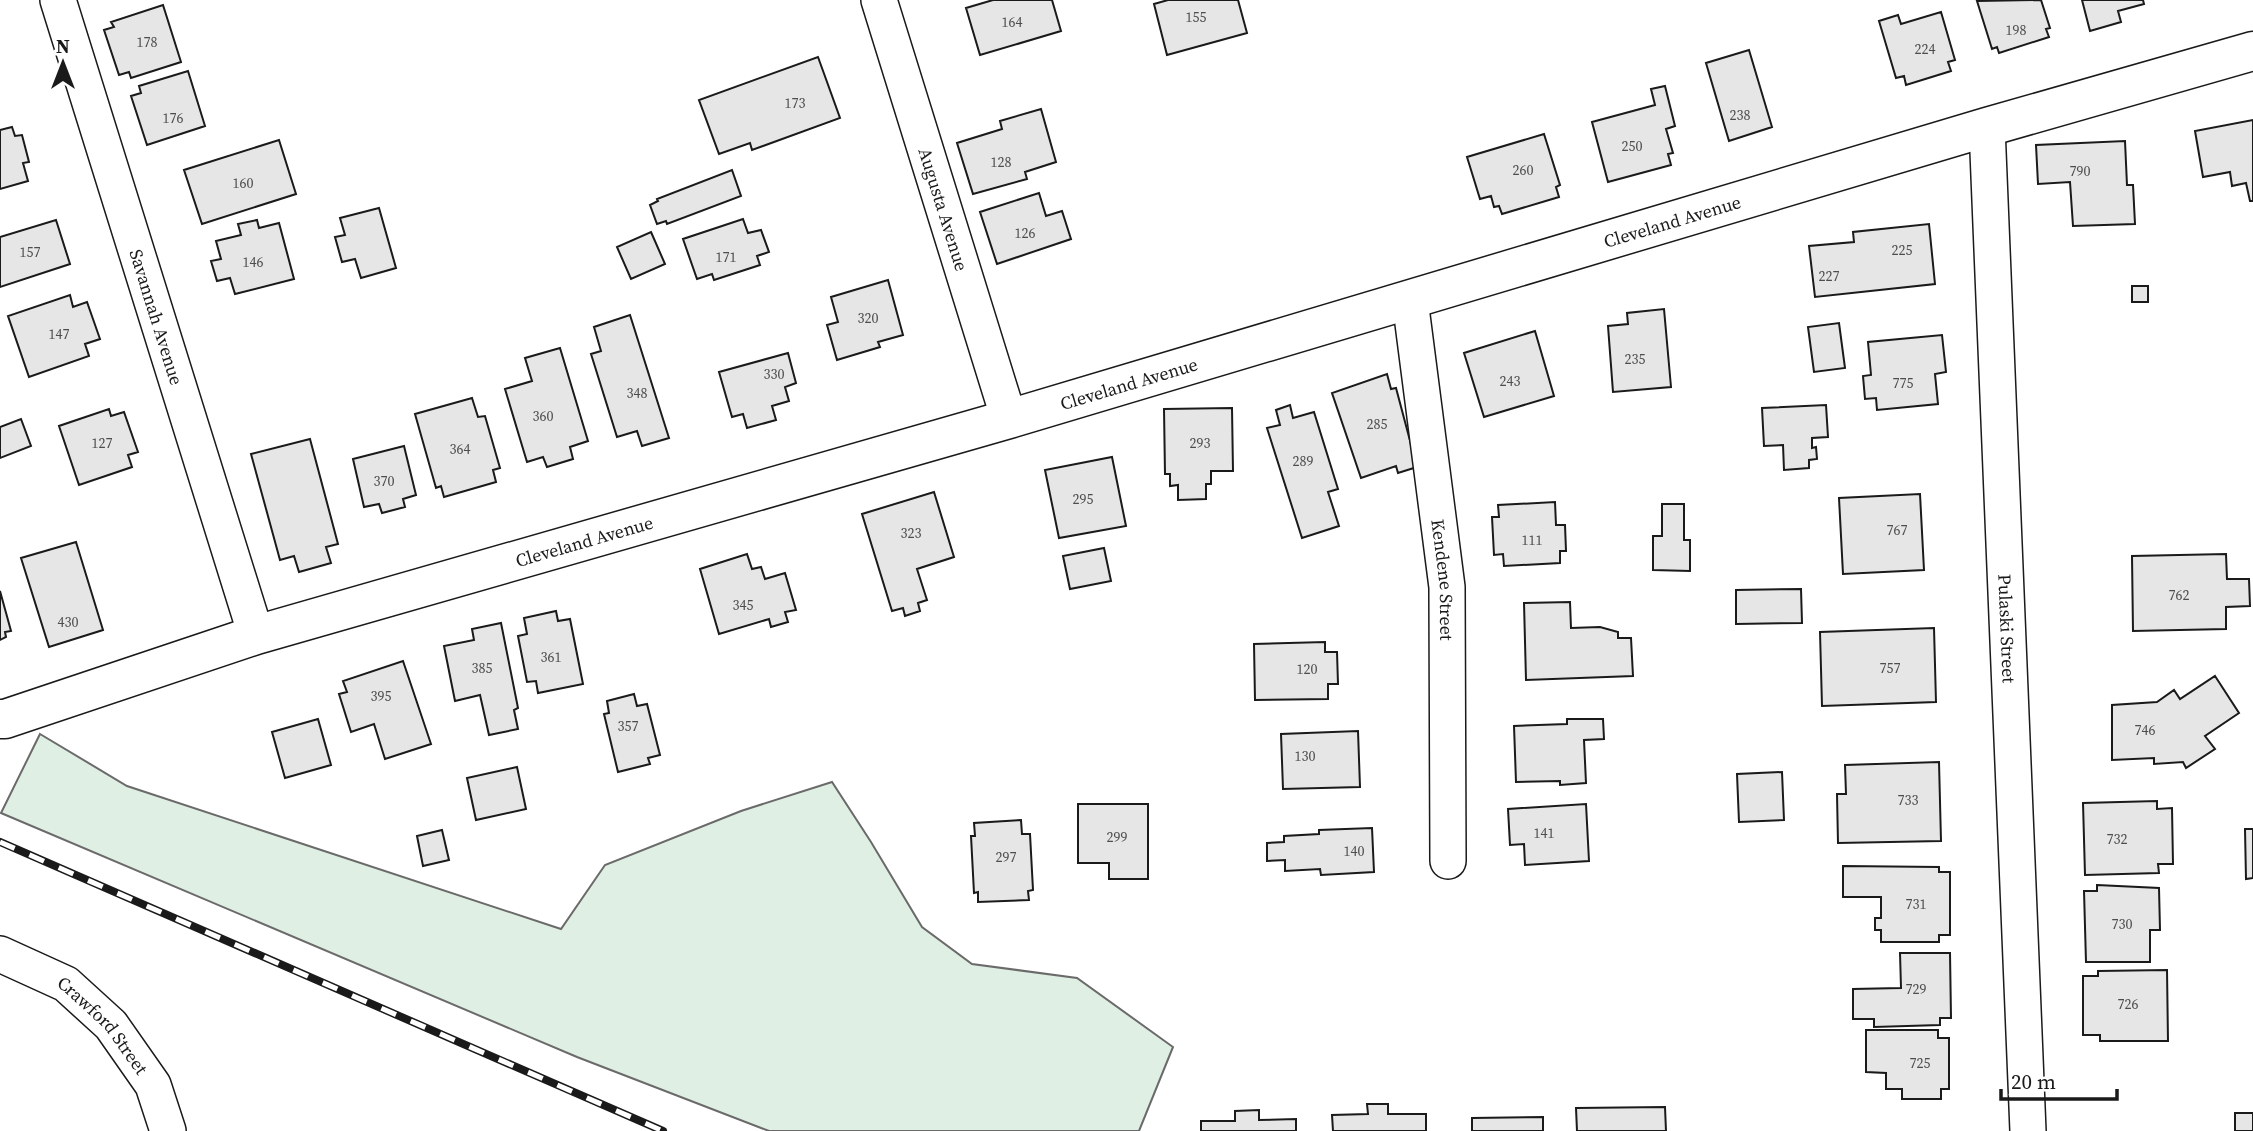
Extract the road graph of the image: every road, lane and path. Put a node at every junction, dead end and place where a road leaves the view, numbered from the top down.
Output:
1 (58, 0) edge
2 (879, 0) edge
3 (2253, 51) edge
4 (1987, 127) junction
5 (1410, 300) junction
6 (1009, 419) junction
7 (256, 635) junction
8 (2, 723) edge
9 (1448, 861) dead end
10 (0, 954) edge
11 (168, 1131) edge
12 (2028, 1131) edge

1 - 7 street, Savannah Avenue
2 - 6 street, Augusta Avenue
3 - 4 street, Cleveland Avenue
4 - 5 street, Cleveland Avenue
4 - 12 street, Pulaski Street
5 - 6 street, Cleveland Avenue
5 - 9 street, Kendene Street
6 - 7 street, Cleveland Avenue
7 - 8 street, Cleveland Avenue
10 - 11 street, Crawford Street

